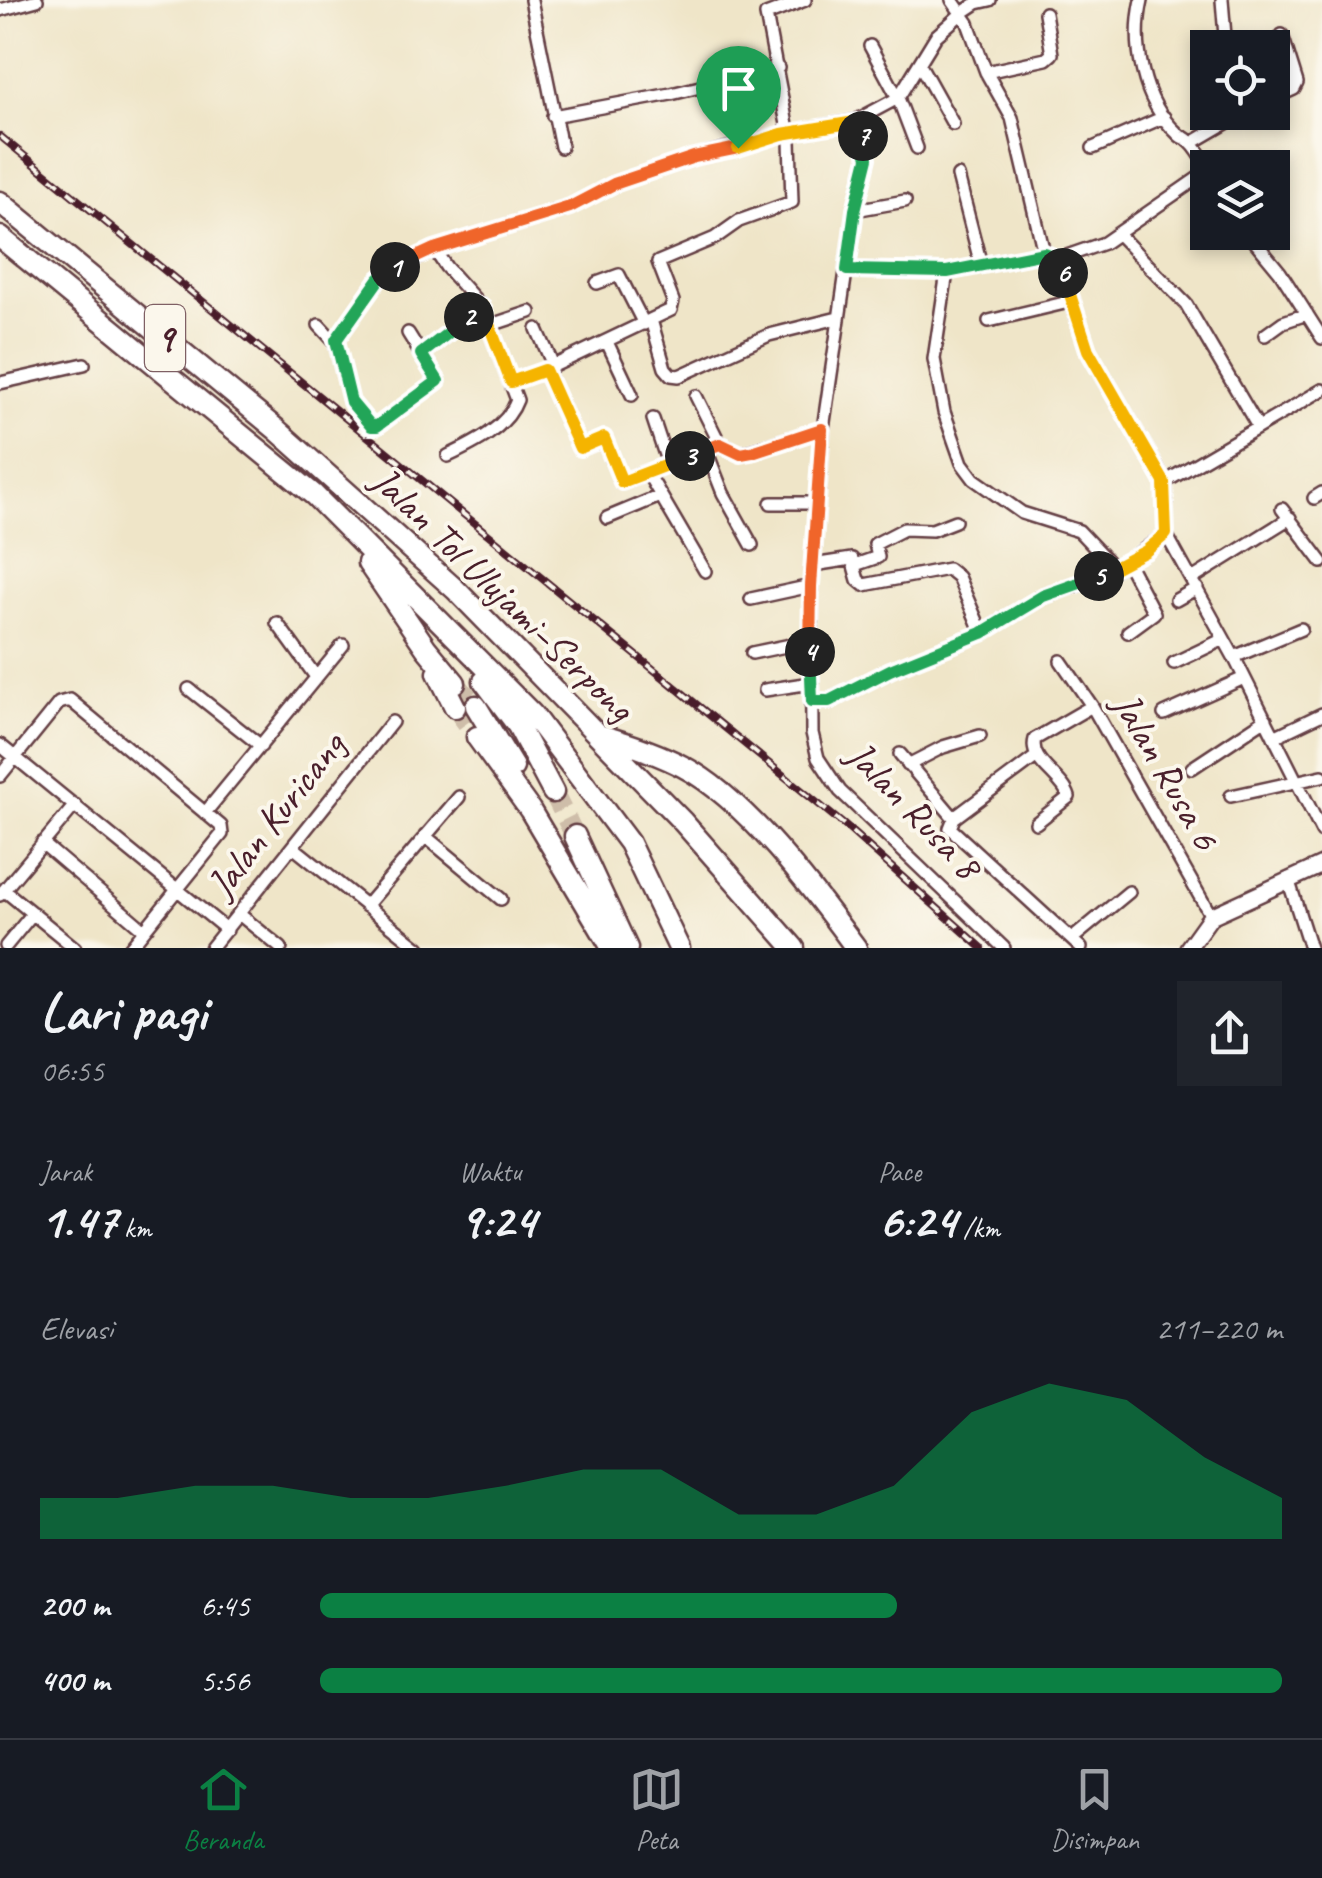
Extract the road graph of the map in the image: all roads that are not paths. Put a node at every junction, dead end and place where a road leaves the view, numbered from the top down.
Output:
1 (37, 0) edge
2 (531, 0) edge
3 (805, 0) edge
4 (952, 0) edge
5 (990, 0) edge
6 (1142, 0) edge
7 (1222, 0) edge
8 (791, 2) edge
9 (15, 3) edge
10 (0, 10) edge
11 (962, 12) junction
12 (1045, 13) dead end
13 (1224, 30) edge
14 (870, 46) dead end
15 (1290, 61) edge
16 (920, 65) junction
17 (778, 68) junction
18 (986, 72) junction
19 (1290, 90) edge
20 (898, 98) junction
21 (553, 116) junction
22 (1164, 117) junction
23 (855, 122) junction
24 (953, 124) dead end
25 (1213, 130) edge
26 (788, 132) junction
27 (1192, 142) junction
28 (561, 147) dead end
29 (917, 148) dead end
30 (1093, 148) dead end
31 (1197, 150) edge
32 (958, 176) dead end
33 (1190, 182) edge
34 (905, 201) dead end
35 (0, 202) edge
36 (855, 210) junction
37 (1118, 234) junction
38 (0, 237) edge
39 (434, 249) junction
40 (1262, 250) edge
41 (1044, 253) junction
42 (1058, 259) junction
43 (981, 264) junction
44 (847, 270) junction
45 (947, 272) junction
46 (597, 283) dead end
47 (1074, 301) junction
48 (482, 306) junction
49 (530, 312) dead end
50 (1307, 314) junction
51 (838, 318) junction
52 (647, 322) junction
53 (989, 322) dead end
54 (319, 325) dead end
55 (491, 325) junction
56 (537, 329) dead end
57 (408, 333) dead end
58 (1265, 335) dead end
59 (1322, 338) edge
60 (336, 340) junction
61 (607, 342) junction
62 (421, 354) junction
63 (84, 364) dead end
64 (549, 368) junction
65 (0, 382) edge
66 (511, 382) junction
67 (1322, 390) edge
68 (632, 395) dead end
69 (696, 396) dead end
70 (652, 419) dead end
71 (1257, 425) junction
72 (822, 429) junction
73 (720, 444) junction
74 (706, 450) junction
75 (448, 456) dead end
76 (671, 463) junction
77 (647, 472) junction
78 (1164, 482) junction
79 (314, 495) junction
80 (660, 496) junction
81 (770, 503) dead end
82 (816, 503) junction
83 (607, 518) dead end
84 (955, 521) dead end
85 (1166, 534) junction
86 (752, 545) dead end
87 (1127, 562) junction
88 (1322, 562) edge
89 (855, 565) junction
90 (370, 566) junction
91 (813, 566) junction
92 (1114, 568) junction
93 (705, 572) dead end
94 (1194, 584) junction
95 (811, 586) junction
96 (750, 599) dead end
97 (1176, 600) dead end
98 (278, 624) dead end
99 (1301, 630) dead end
100 (1128, 632) dead end
101 (982, 633) junction
102 (810, 640) junction
103 (1224, 640) junction
104 (343, 645) dead end
105 (426, 648) junction
106 (752, 653) dead end
107 (1234, 656) junction
108 (1061, 661) dead end
109 (1174, 662) dead end
110 (316, 677) junction
111 (1244, 678) junction
112 (455, 683) tunnel mouth
113 (811, 683) junction
114 (189, 688) dead end
115 (765, 690) dead end
116 (812, 701) junction
117 (1092, 706) junction
118 (1164, 714) dead end
119 (1322, 714) edge
120 (1266, 719) junction
121 (392, 722) dead end
122 (477, 736) tunnel mouth
123 (601, 736) junction
124 (980, 736) dead end
125 (1274, 737) junction
126 (0, 745) edge
127 (261, 746) junction
128 (1036, 756) junction
129 (15, 757) junction
130 (1192, 768) dead end
131 (0, 776) edge
132 (1322, 776) edge
133 (1299, 784) junction
134 (553, 792) tunnel mouth
135 (1231, 796) dead end
136 (459, 797) dead end
137 (74, 805) junction
138 (530, 810) junction
139 (205, 813) junction
140 (954, 818) junction
141 (1036, 823) dead end
142 (1322, 832) edge
143 (425, 836) junction
144 (575, 836) tunnel mouth
145 (42, 843) junction
146 (293, 847) junction
147 (1322, 865) edge
148 (1289, 882) junction
149 (178, 891) junction
150 (2, 892) edge
151 (1129, 892) dead end
152 (501, 899) dead end
153 (366, 906) junction
154 (33, 913) junction
155 (238, 914) junction
156 (1211, 916) junction
157 (144, 930) junction
158 (226, 930) junction
159 (1076, 944) edge
160 (5, 945) edge
161 (75, 948) edge
162 (130, 948) edge
163 (211, 948) edge
164 (280, 948) edge
165 (419, 948) edge
166 (612, 948) edge
167 (626, 948) edge
168 (678, 948) edge
169 (794, 948) edge
170 (856, 948) edge
171 (1004, 948) edge
172 (1188, 948) edge
173 (1310, 948) edge

1 - 9 street
2 - 21 street
3 - 8 street
4 - 11 street
5 - 11 street
6 - 22 street
7 - 13 street
8 - 17 street
9 - 10 street
11 - 16 street
11 - 18 street
12 - 18 street
14 - 20 street
15 - 19 street
16 - 20 street
16 - 24 street
17 - 21 street
17 - 26 street
18 - 41 street
20 - 23 street
20 - 29 street
21 - 28 street
22 - 27 street
22 - 30 street
23 - 26 street
23 - 36 street, Jalan Rusa 8
25 - 27 street
26 - 39 street
26 - 52 street
27 - 31 street
32 - 43 street
33 - 37 street
34 - 36 street
35 - 123 highway, Jalan Tol Ulujami–Serpong / 9
36 - 44 street, Jalan Rusa 8
37 - 42 street
37 - 71 street
38 - 79 highway, Jalan Tol Ulujami–Serpong / 9
39 - 48 street
39 - 60 street
40 - 50 street
41 - 42 street
41 - 43 street
42 - 47 street
43 - 45 street
44 - 45 street
44 - 51 street, Jalan Rusa 8
45 - 92 street
46 - 52 street
47 - 53 street
47 - 78 street
48 - 55 street
48 - 62 street
49 - 55 street
50 - 58 street
50 - 59 street
51 - 52 street
51 - 72 street, Jalan Rusa 8
52 - 61 street
54 - 60 street
55 - 66 street
56 - 64 street
57 - 62 street
60 - 62 street
61 - 64 street
61 - 68 street
63 - 65 street
64 - 66 street
64 - 77 street
66 - 75 street
67 - 71 street
69 - 73 street
70 - 76 street
71 - 78 street
72 - 73 street
72 - 82 street, Jalan Rusa 8
73 - 74 street
74 - 76 street
74 - 86 street
76 - 77 street
77 - 80 street
78 - 85 street
79 - 90 highway
79 - 168 highway, Jalan Tol Ulujami–Serpong / 9
80 - 83 street
80 - 93 street
81 - 82 street
82 - 91 street, Jalan Rusa 8
84 - 89 street
85 - 87 street
85 - 94 street
87 - 92 street
87 - 100 street
88 - 94 street
89 - 91 street
89 - 101 street
90 - 105 highway
90 - 134 highway
91 - 95 street, Jalan Rusa 8
92 - 101 street
94 - 97 street
94 - 103 street
95 - 96 street
95 - 102 street, Jalan Rusa 8
98 - 110 street
99 - 107 street
101 - 116 street
102 - 106 street
102 - 113 street, Jalan Rusa 8
103 - 107 street
103 - 109 street
104 - 110 street
105 - 112 highway
105 - 138 highway
107 - 111 street
108 - 117 street, Jalan Rusa 6
110 - 127 street
111 - 118 street
111 - 120 street
113 - 115 street
113 - 116 street, Jalan Rusa 8
114 - 127 street
116 - 171 street, Jalan Rusa 8
117 - 128 street
117 - 156 street, Jalan Rusa 6
119 - 125 street
120 - 125 street
120 - 130 street
121 - 146 street, Jalan Kuricang
122 - 138 highway
123 - 169 highway, Jalan Tol Ulujami–Serpong / 9
123 - 170 highway
124 - 140 street
125 - 133 street
126 - 129 street
127 - 139 street
128 - 140 street
128 - 141 street
129 - 131 street
129 - 137 street
129 - 139 street
132 - 133 street
133 - 135 street
133 - 142 street
136 - 143 street
137 - 145 street
137 - 149 street
138 - 166 highway
139 - 149 street
140 - 159 street
143 - 152 street
143 - 153 street
144 - 167 highway
145 - 150 street
145 - 157 street
146 - 153 street
146 - 155 street, Jalan Kuricang
147 - 148 street
148 - 156 street
148 - 173 street
149 - 157 street
149 - 158 street
150 - 154 street
151 - 159 street
153 - 165 street
154 - 160 street
154 - 161 street
155 - 158 street, Jalan Kuricang
155 - 164 street
156 - 172 street
157 - 162 street
158 - 163 street, Jalan Kuricang

